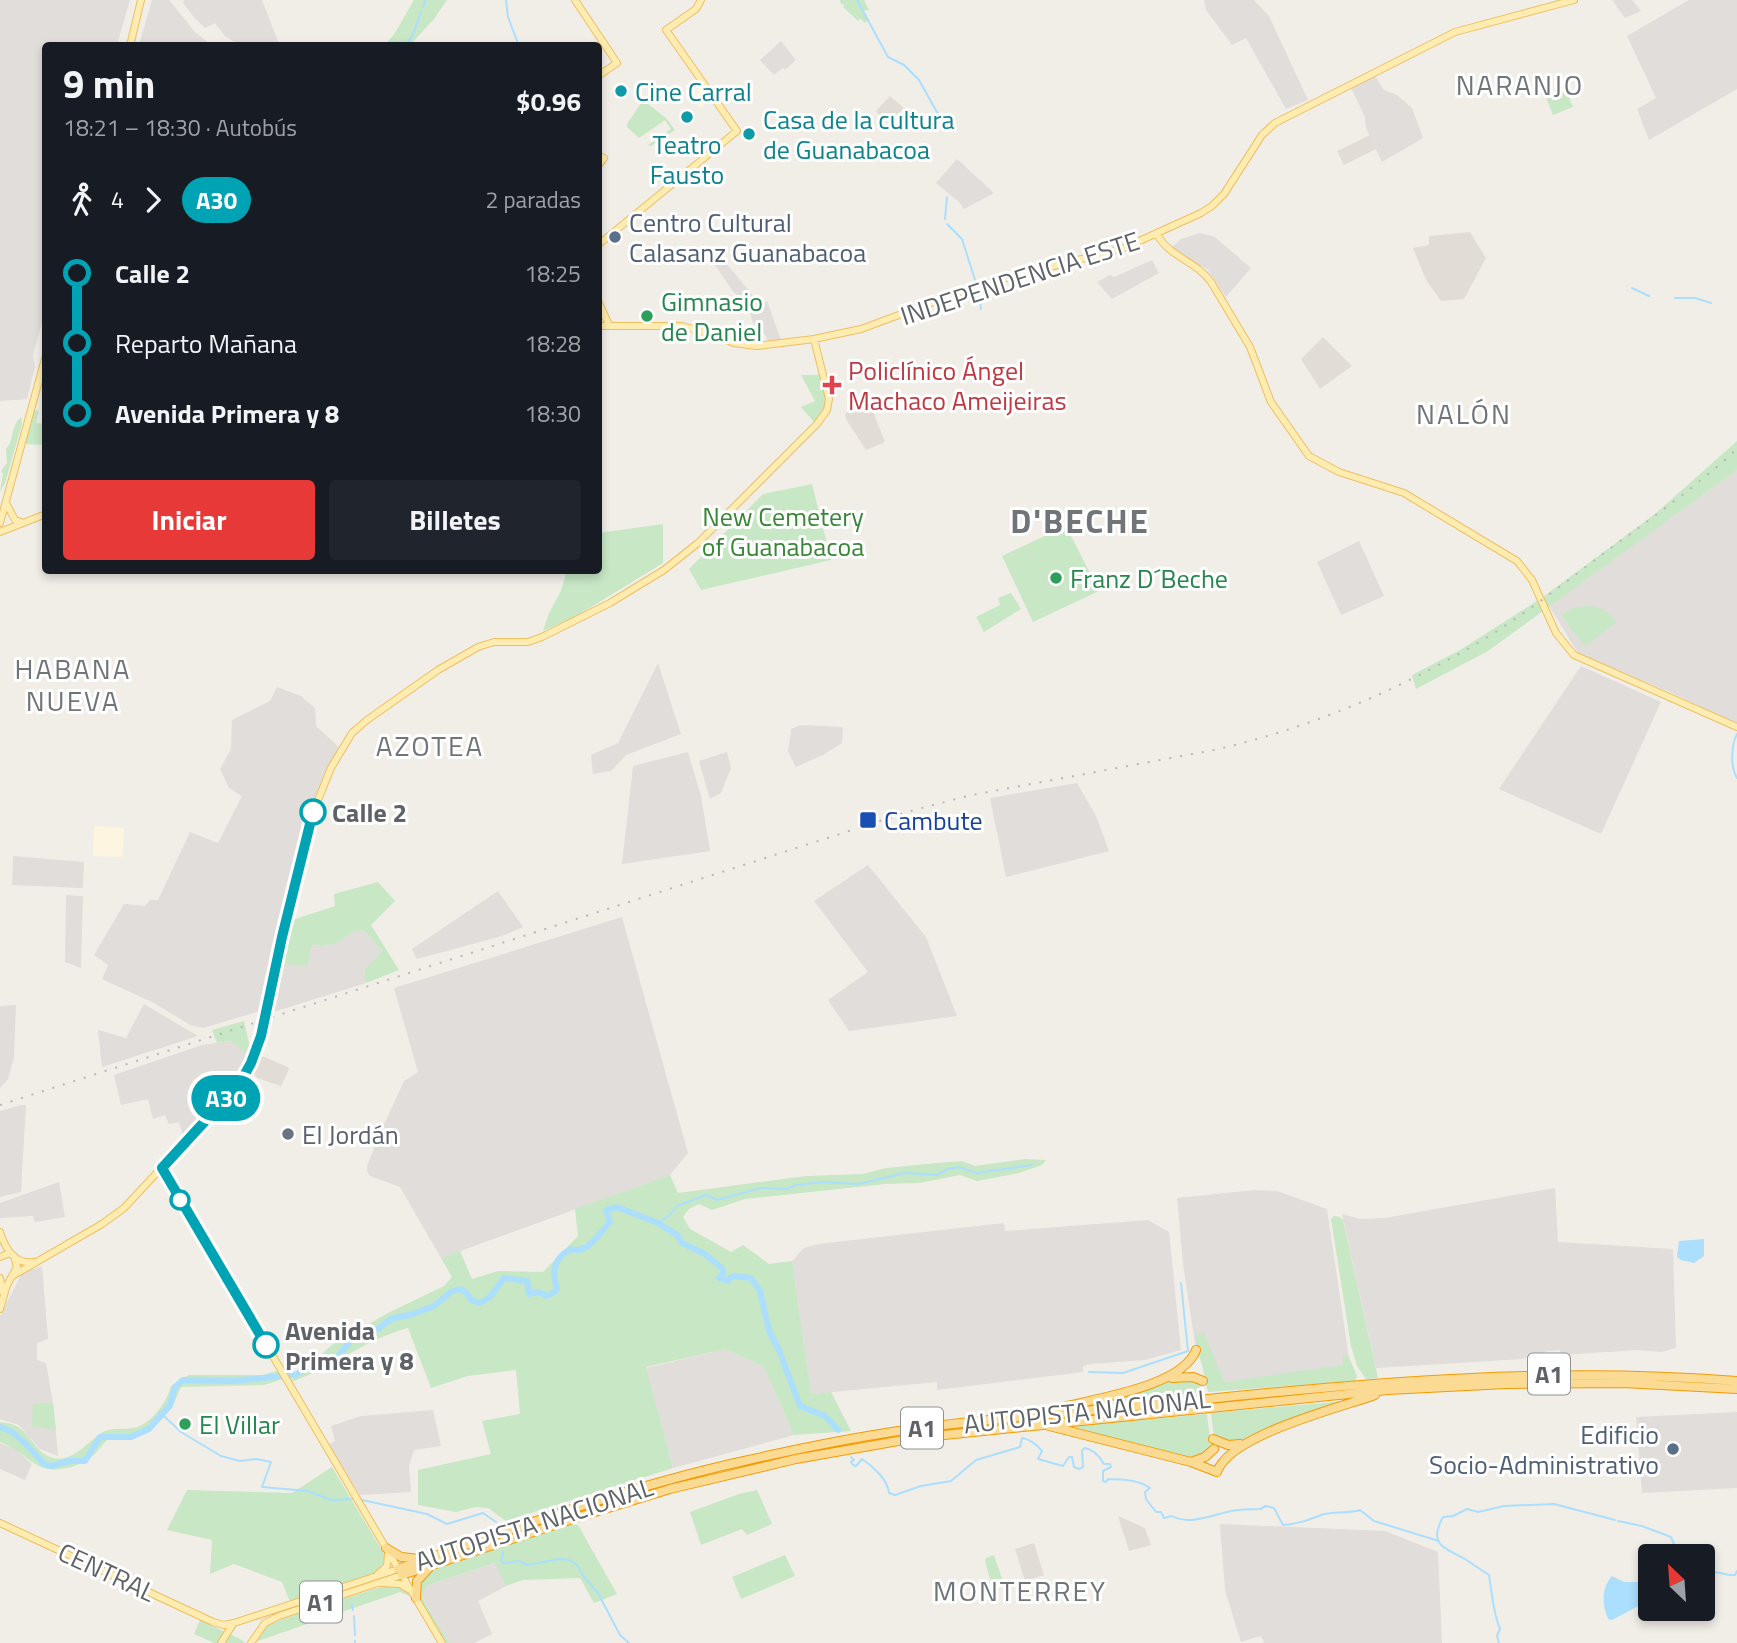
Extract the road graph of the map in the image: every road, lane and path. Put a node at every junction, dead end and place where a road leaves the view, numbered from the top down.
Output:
1 (141, 0) edge
2 (575, 0) edge
3 (701, 0) edge
4 (1574, 0) edge
5 (131, 42) edge
6 (602, 73) edge
7 (1157, 234) junction
8 (602, 242) edge
9 (602, 310) edge
10 (609, 325) junction
11 (602, 326) edge
12 (814, 340) junction
13 (42, 370) edge
14 (6, 503) junction
15 (42, 516) edge
16 (26, 522) junction
17 (0, 523) edge
18 (0, 532) edge
19 (1737, 727) edge
20 (162, 1168) junction
21 (0, 1232) edge
22 (0, 1249) edge
23 (12, 1255) junction
24 (0, 1256) edge
25 (38, 1261) junction
26 (12, 1277) junction
27 (0, 1279) edge
28 (3, 1298) junction
29 (0, 1309) edge
30 (1196, 1350) dead end
31 (1168, 1378) junction
32 (1203, 1381) dead end
33 (1737, 1381) edge
34 (1737, 1389) edge
35 (1361, 1393) junction
36 (1197, 1405) junction
37 (1038, 1414) junction
38 (1041, 1424) junction
39 (1213, 1439) dead end
40 (1242, 1444) junction
41 (1214, 1449) dead end
42 (1191, 1462) junction
43 (0, 1523) edge
44 (386, 1548) junction
45 (436, 1560) junction
46 (400, 1572) junction
47 (371, 1582) junction
48 (415, 1598) junction
49 (213, 1622) joint
50 (234, 1623) junction
51 (221, 1643) edge
52 (251, 1643) edge
53 (442, 1643) edge

1 - 5 main road
2 - 6 main road
3 - 8 main road
4 - 7 main road, INDEPENDENCIA ESTE
7 - 12 main road, INDEPENDENCIA ESTE
7 - 19 main road
9 - 10 main road
10 - 11 main road, INDEPENDENCIA ESTE
10 - 12 main road, INDEPENDENCIA ESTE
12 - 20 main road
13 - 14 main road
14 - 16 main road
14 - 17 main road
15 - 16 main road
16 - 18 main road
20 - 25 main road
20 - 44 main road
21 - 23 main road
22 - 24 main road
23 - 24 main road
23 - 25 main road
23 - 26 main road
25 - 26 main road
26 - 27 main road
26 - 28 main road
27 - 28 main road
28 - 29 main road
30 - 31 highway
31 - 32 highway
31 - 37 highway
33 - 35 highway, AUTOPISTA NACIONAL / A1
34 - 35 highway, A1
35 - 36 highway, AUTOPISTA NACIONAL / A1
35 - 36 highway, AUTOPISTA NACIONAL / A1
35 - 40 highway
36 - 37 highway, AUTOPISTA NACIONAL / A1
36 - 38 highway, AUTOPISTA NACIONAL / A1
37 - 45 highway, AUTOPISTA NACIONAL / A1
38 - 42 highway
38 - 45 highway, AUTOPISTA NACIONAL / A1
39 - 40 highway
40 - 42 highway
41 - 42 highway
43 - 49 main road, CENTRAL
44 - 45 highway
44 - 46 main road
44 - 47 main road
45 - 46 highway, AUTOPISTA NACIONAL / A1
45 - 48 highway
46 - 47 main road, AUTOPISTA NACIONAL / A1
46 - 48 main road
47 - 48 main road
47 - 50 main road, AUTOPISTA NACIONAL / A1
47 - 52 main road, AUTOPISTA NACIONAL / A1
48 - 53 main road
49 - 50 main road, AUTOPISTA NACIONAL / A1
50 - 51 main road

